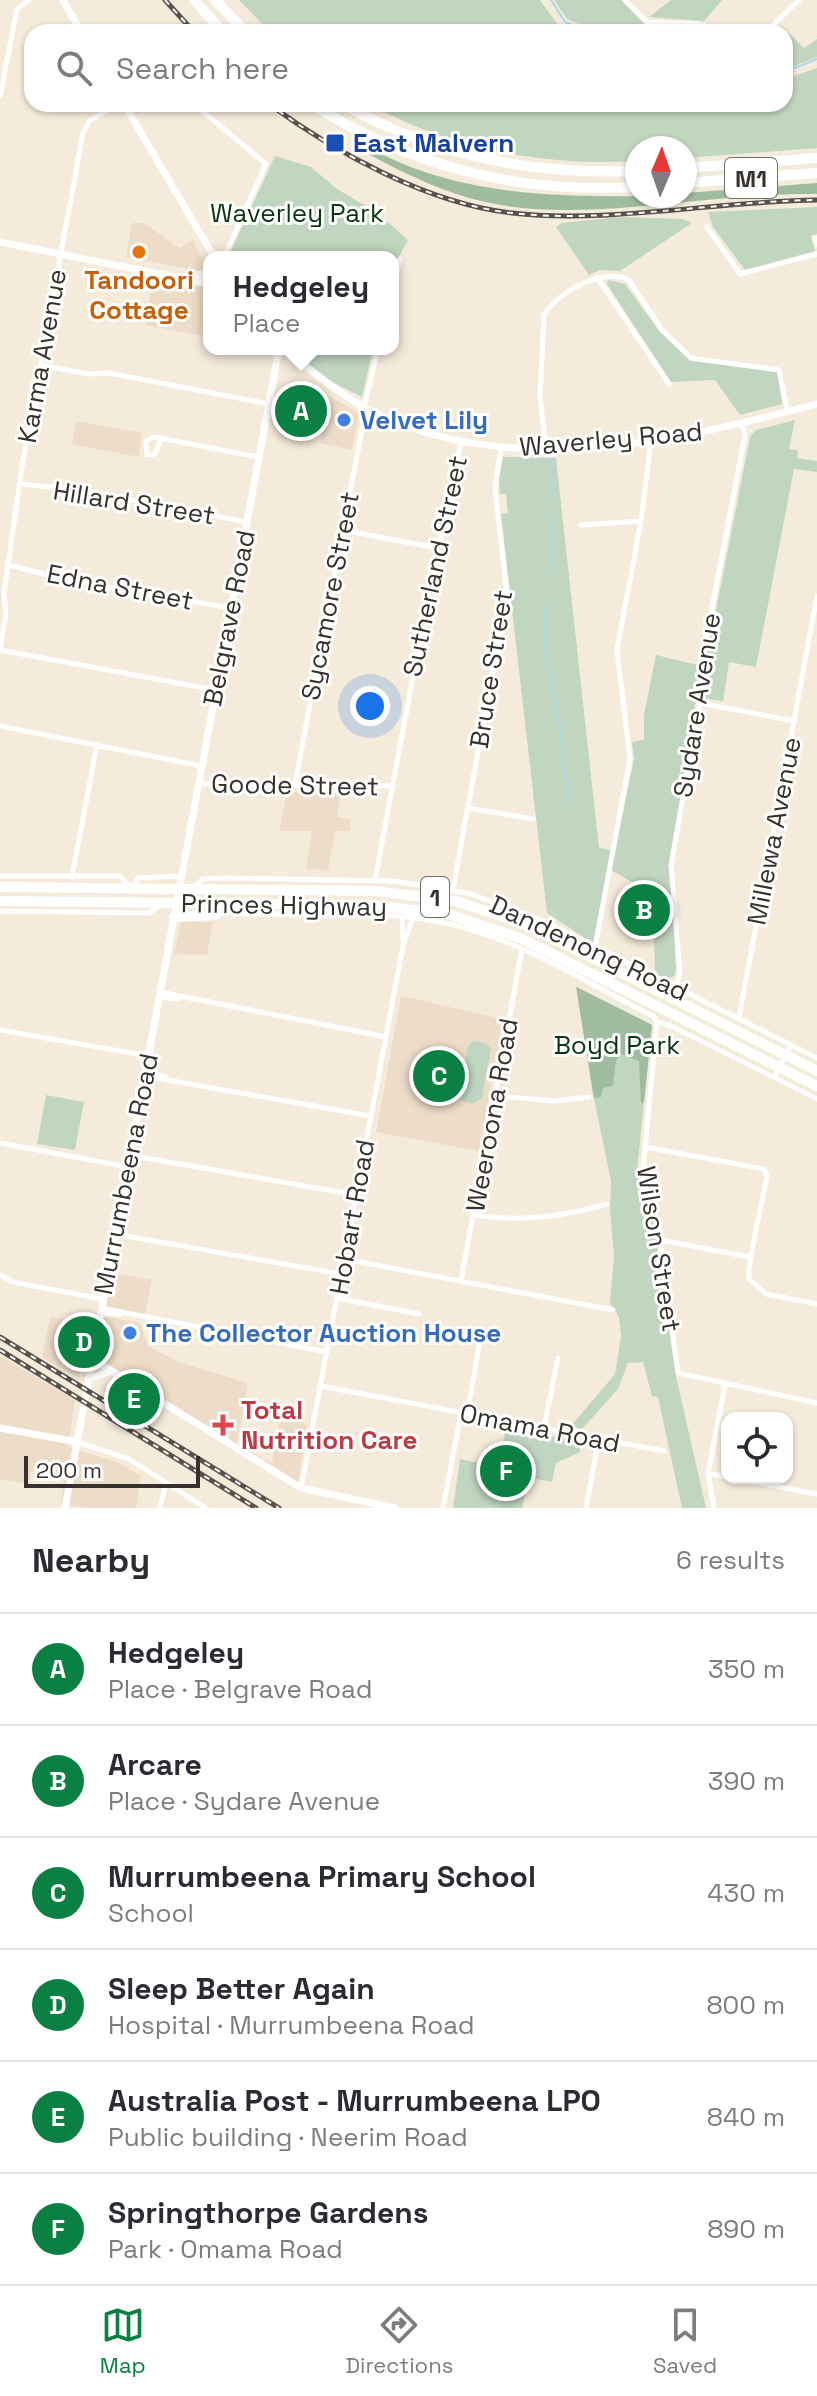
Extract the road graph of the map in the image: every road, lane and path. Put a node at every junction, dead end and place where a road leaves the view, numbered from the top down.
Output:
1 (29, 0) edge
2 (63, 0) edge
3 (194, 0) edge
4 (215, 0) edge
5 (625, 0) edge
6 (799, 0) edge
7 (76, 24) edge
8 (216, 24) edge
9 (238, 24) edge
10 (699, 24) edge
11 (774, 24) edge
12 (0, 96) edge
13 (106, 112) edge
14 (129, 112) edge
15 (204, 112) edge
16 (327, 112) edge
17 (360, 112) edge
18 (817, 158) edge
19 (697, 167) edge
20 (625, 171) edge
21 (817, 173) edge
22 (697, 182) edge
23 (625, 187) edge
24 (707, 227) dead end
25 (0, 242) edge
26 (210, 251) edge
27 (227, 251) edge
28 (61, 254) junction
29 (817, 254) edge
30 (400, 259) dead end
31 (399, 263) edge
32 (203, 274) edge
33 (185, 277) junction
34 (597, 277) junction
35 (203, 282) edge
36 (280, 355) edge
37 (290, 355) edge
38 (377, 355) edge
39 (42, 365) junction
40 (669, 384) dead end
41 (269, 404) junction
42 (817, 404) edge
43 (365, 407) junction
44 (788, 412) junction
45 (742, 424) junction
46 (161, 439) dead end
47 (651, 441) junction
48 (461, 442) junction
49 (501, 448) junction
50 (546, 449) junction
51 (259, 457) junction
52 (20, 484) junction
53 (641, 521) junction
54 (247, 522) junction
55 (581, 525) dead end
56 (342, 530) junction
57 (437, 548) junction
58 (9, 565) junction
59 (817, 596) edge
60 (231, 608) junction
61 (0, 649) edge
62 (215, 690) junction
63 (700, 703) junction
64 (794, 721) junction
65 (0, 726) edge
66 (97, 744) junction
67 (201, 766) junction
68 (198, 784) junction
69 (295, 784) junction
70 (392, 786) junction
71 (468, 808) junction
72 (533, 819) dead end
73 (0, 876) edge
74 (72, 877) junction
75 (375, 880) junction
76 (180, 882) junction
77 (330, 885) junction
78 (0, 887) edge
79 (132, 888) junction
80 (453, 889) junction
81 (0, 901) edge
82 (177, 904) junction
83 (226, 905) junction
84 (74, 907) junction
85 (330, 910) junction
86 (0, 911) edge
87 (174, 917) junction
88 (402, 917) junction
89 (413, 918) junction
90 (403, 946) junction
91 (522, 949) junction
92 (593, 952) junction
93 (583, 975) junction
94 (675, 988) junction
95 (159, 995) junction
96 (739, 1018) junction
97 (657, 1022) junction
98 (0, 1030) edge
99 (386, 1037) junction
100 (789, 1050) junction
101 (148, 1056) junction
102 (817, 1058) edge
103 (817, 1071) edge
104 (777, 1072) junction
105 (144, 1074) junction
106 (817, 1086) edge
107 (496, 1096) junction
108 (589, 1097) dead end
109 (817, 1099) edge
110 (371, 1116) junction
111 (0, 1143) edge
112 (645, 1147) junction
113 (130, 1153) junction
114 (128, 1167) junction
115 (356, 1195) junction
116 (607, 1204) dead end
117 (474, 1215) junction
118 (115, 1232) junction
119 (660, 1240) junction
120 (750, 1257) junction
121 (344, 1259) junction
122 (341, 1274) junction
123 (0, 1275) edge
124 (461, 1281) junction
125 (337, 1298) junction
126 (817, 1304) edge
127 (101, 1307) junction
128 (613, 1310) dead end
129 (419, 1314) dead end
130 (479, 1346) dead end
131 (327, 1352) junction
132 (91, 1358) junction
133 (558, 1358) dead end
134 (113, 1371) junction
135 (88, 1379) junction
136 (725, 1385) junction
137 (321, 1386) junction
138 (817, 1403) edge
139 (464, 1413) junction
140 (0, 1428) edge
141 (544, 1428) junction
142 (599, 1439) junction
143 (77, 1442) junction
144 (664, 1451) dead end
145 (708, 1473) junction
146 (721, 1476) edge
147 (166, 1483) junction
148 (764, 1484) edge
149 (301, 1488) junction
150 (817, 1494) edge
151 (65, 1508) edge
152 (160, 1508) edge
153 (206, 1508) edge
154 (395, 1508) edge
155 (443, 1508) edge
156 (586, 1508) edge
157 (714, 1508) edge

1 - 12 street
2 - 7 main road
3 - 8 highway
4 - 9 highway
5 - 10 street
6 - 11 street
13 - 28 street, Karma Avenue
14 - 26 main road
15 - 27 street
16 - 23 highway
17 - 20 highway
18 - 19 highway, M1
21 - 22 highway, M1
24 - 29 street
25 - 28 main road
28 - 33 main road
28 - 39 street, Karma Avenue
30 - 31 street
32 - 33 main road
33 - 35 main road
34 - 40 street
34 - 44 street
34 - 50 street
36 - 41 main road, Belgrave Road
37 - 43 main road, Waverley Road
38 - 43 street, Sycamore Street
39 - 41 street
39 - 52 street, Karma Avenue
41 - 51 main road, Belgrave Road
42 - 44 main road, Waverley Road
43 - 48 main road, Waverley Road
43 - 56 street, Sycamore Street
44 - 45 main road, Waverley Road
45 - 47 main road, Waverley Road
45 - 63 street, Sydare Avenue
46 - 51 street
47 - 50 main road, Waverley Road
47 - 53 street
48 - 49 main road, Waverley Road
48 - 57 street, Sutherland Street
49 - 50 main road, Waverley Road
49 - 71 street, Bruce Street
51 - 54 main road, Belgrave Road
52 - 54 street, Hillard Street
52 - 58 street, Karma Avenue
53 - 55 street
53 - 92 street
54 - 60 main road, Belgrave Road
56 - 57 street
56 - 69 street, Sycamore Street
57 - 70 street, Sutherland Street
58 - 60 street, Edna Street
58 - 61 street, Karma Avenue
59 - 64 street, Millewa Avenue
60 - 62 main road, Belgrave Road
61 - 62 street
62 - 67 main road, Belgrave Road
63 - 64 street
63 - 94 street, Sydare Avenue
64 - 96 street, Millewa Avenue
65 - 66 street
66 - 67 street
66 - 74 street
67 - 68 main road, Belgrave Road
68 - 69 street, Goode Street
68 - 76 main road, Belgrave Road
69 - 70 street, Goode Street
70 - 75 street, Sutherland Street
71 - 72 street
71 - 80 street, Bruce Street
73 - 74 street
74 - 79 street
75 - 77 street, Dandenong Road
75 - 80 street, Dandenong Road
76 - 77 highway, Princes Highway / 1
76 - 79 highway, Princes Highway / 1
76 - 82 main road, Murrumbeena Road
77 - 85 street
77 - 92 highway, Princes Highway / 1
78 - 79 highway, Princes Highway / 1
80 - 92 street, Dandenong Road
81 - 84 highway, Princes Highway / 1
82 - 83 highway, Princes Highway / 1
82 - 84 highway, Princes Highway / 1
82 - 87 main road, Murrumbeena Road
83 - 85 highway, Princes Highway / 1
83 - 87 highway
84 - 86 street
85 - 88 street, Dandenong Road
85 - 93 highway, Princes Highway / 1
87 - 95 main road, Murrumbeena Road
88 - 89 street, Dandenong Road
88 - 90 street, Hobart Road
89 - 90 street, Hobart Road
89 - 91 street, Dandenong Road
90 - 99 street, Hobart Road
91 - 93 street, Dandenong Road
91 - 107 street, Weeroona Road
92 - 93 street, Dandenong Road
92 - 94 street, Dandenong Road
92 - 100 highway, Princes Highway / 1
93 - 97 street, Dandenong Road
93 - 104 highway, Princes Highway / 1
94 - 96 street, Dandenong Road
95 - 99 street
95 - 101 main road, Murrumbeena Road
96 - 100 street, Dandenong Road
97 - 104 street, Dandenong Road
97 - 112 street, Wilson Street
98 - 101 street
99 - 110 street, Hobart Road
100 - 102 street, Dandenong Road
100 - 103 highway, Princes Highway / 1
100 - 104 street
101 - 105 main road, Murrumbeena Road
104 - 106 highway, Princes Highway / 1
104 - 109 street, Dandenong Road
105 - 110 street
105 - 113 main road, Murrumbeena Road
107 - 108 street
107 - 117 street, Weeroona Road
110 - 115 street, Hobart Road
111 - 114 street
112 - 119 street, Wilson Street
112 - 120 street
113 - 114 main road, Murrumbeena Road
113 - 115 street
114 - 118 main road, Murrumbeena Road
115 - 121 street, Hobart Road
116 - 117 street
117 - 124 street, Weeroona Road
118 - 122 street
118 - 127 main road, Murrumbeena Road
119 - 120 street
119 - 136 street, Wilson Street
120 - 126 street
121 - 122 street, Hobart Road
121 - 124 street
122 - 125 street, Hobart Road
123 - 127 street
124 - 128 street
125 - 129 street
125 - 131 street, Hobart Road
127 - 131 street
127 - 132 main road, Murrumbeena Road
130 - 139 street
131 - 137 street, Hobart Road
132 - 134 main road
132 - 135 main road, Murrumbeena Road
133 - 141 street
134 - 135 main road
134 - 149 main road
135 - 143 main road, Murrumbeena Road
136 - 138 street
136 - 145 street
137 - 139 street, Omama Road
137 - 149 street, Hobart Road
139 - 141 street, Omama Road
139 - 155 street
140 - 143 main road
141 - 142 street, Omama Road
142 - 144 street, Omama Road
142 - 156 street
143 - 147 street
143 - 151 main road, Murrumbeena Road
145 - 146 street
145 - 157 street
147 - 152 street
147 - 153 street
148 - 150 street
149 - 154 main road

